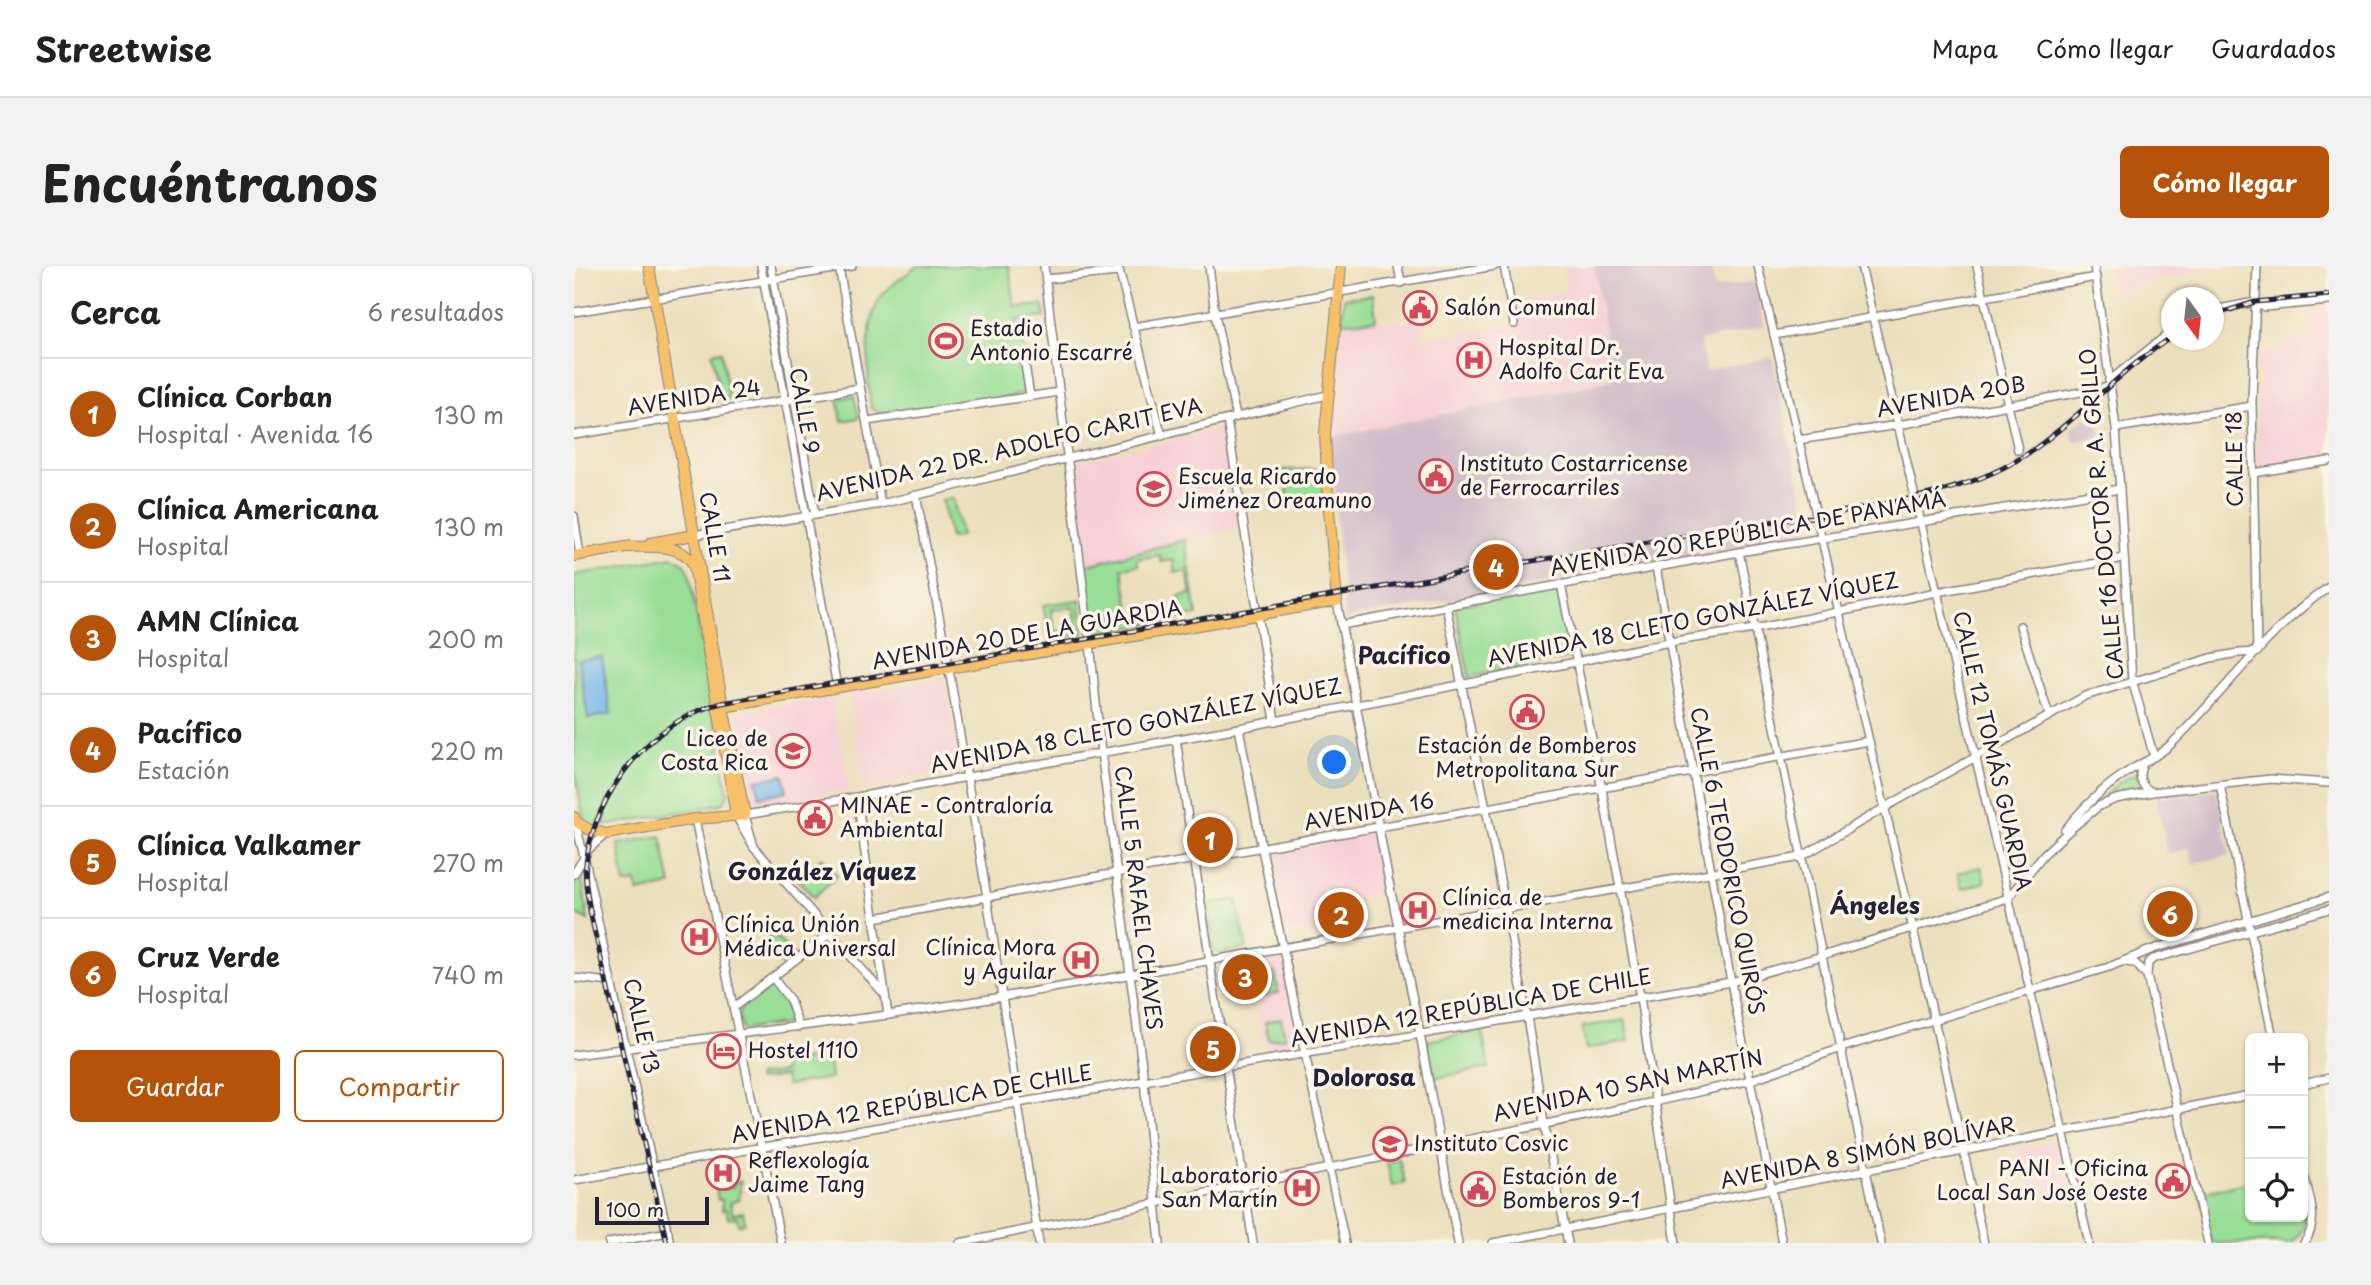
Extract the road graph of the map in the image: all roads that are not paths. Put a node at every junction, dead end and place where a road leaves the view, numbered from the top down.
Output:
1 (649, 266) edge
2 (761, 266) edge
3 (771, 266) edge
4 (852, 266) edge
5 (1044, 266) edge
6 (1209, 266) edge
7 (1341, 266) edge
8 (1398, 266) edge
9 (1495, 266) edge
10 (1504, 266) edge
11 (1758, 266) edge
12 (1861, 266) edge
13 (1977, 266) edge
14 (2094, 266) edge
15 (2257, 266) edge
16 (839, 267) edge
17 (1118, 269) edge
18 (2096, 277) junction
19 (1045, 279) junction
20 (773, 280) junction
21 (763, 281) junction
22 (1401, 283) junction
23 (1338, 292) junction
24 (1984, 297) junction
25 (654, 299) junction
26 (2329, 301) edge
27 (2255, 302) junction
28 (2224, 308) edge
29 (574, 312) edge
30 (1215, 314) junction
31 (1872, 317) junction
32 (1514, 324) dead end
33 (1133, 327) junction
34 (1774, 335) junction
35 (2161, 340) edge
36 (1024, 358) dead end
37 (2109, 384) junction
38 (860, 388) junction
39 (1059, 392) junction
40 (1328, 395) junction
41 (1030, 396) junction
42 (794, 400) junction
43 (785, 401) junction
44 (2008, 405) junction
45 (2252, 406) junction
46 (1236, 417) junction
47 (674, 420) junction
48 (1227, 420) junction
49 (867, 421) junction
50 (1898, 425) junction
51 (2116, 428) junction
52 (574, 435) edge
53 (1162, 436) junction
54 (1798, 440) junction
55 (2018, 450) dead end
56 (1068, 459) junction
57 (2329, 461) edge
58 (2253, 473) junction
59 (2120, 489) junction
60 (916, 495) junction
61 (881, 504) junction
62 (815, 515) junction
63 (574, 516) edge
64 (806, 517) junction
65 (1922, 522) junction
66 (694, 535) junction
67 (1821, 539) junction
68 (626, 547) junction
69 (657, 547) junction
70 (1739, 552) junction
71 (577, 556) edge
72 (2124, 558) junction
73 (699, 559) junction
74 (1656, 568) junction
75 (1561, 584) junction
76 (2329, 587) edge
77 (1937, 592) junction
78 (1337, 601) junction
79 (1446, 605) junction
80 (1839, 613) junction
81 (1260, 615) junction
82 (1341, 625) junction
83 (2020, 626) dead end
84 (1755, 629) junction
85 (1669, 642) junction
86 (1090, 643) junction
87 (2257, 652) junction
88 (1577, 662) junction
89 (949, 667) junction
90 (2132, 680) junction
91 (1462, 684) junction
92 (837, 687) junction
93 (1355, 705) junction
94 (719, 707) junction
95 (2049, 715) junction
96 (1275, 721) junction
97 (1239, 728) junction
98 (1176, 739) junction
99 (1868, 741) junction
100 (1101, 752) junction
101 (1781, 757) junction
102 (1975, 757) junction
103 (2154, 757) junction
104 (2143, 764) junction
105 (1693, 772) junction
106 (968, 777) junction
107 (2329, 783) edge
108 (2220, 785) junction
109 (1602, 789) junction
110 (2152, 792) junction
111 (857, 797) junction
112 (1486, 808) junction
113 (1884, 808) junction
114 (740, 816) junction
115 (695, 819) junction
116 (574, 820) edge
117 (1378, 828) junction
118 (606, 834) junction
119 (1262, 849) junction
120 (2044, 854) junction
121 (584, 855) junction
122 (1801, 857) junction
123 (1195, 860) junction
124 (1116, 873) junction
125 (574, 874) edge
126 (1711, 874) junction
127 (1620, 887) junction
128 (987, 897) junction
129 (2329, 897) edge
130 (2008, 898) junction
131 (1506, 907) junction
132 (2329, 909) edge
133 (875, 918) junction
134 (2247, 920) junction
135 (1398, 926) junction
136 (1912, 927) junction
137 (2250, 931) junction
138 (830, 933) junction
139 (1283, 947) junction
140 (1822, 956) junction
141 (1210, 961) junction
142 (2121, 962) junction
143 (1131, 975) junction
144 (2147, 976) junction
145 (574, 978) edge
146 (773, 978) junction
147 (611, 982) junction
148 (1731, 982) junction
149 (2029, 992) junction
150 (885, 995) junction
151 (1002, 997) junction
152 (1640, 997) junction
153 (734, 1007) junction
154 (888, 1015) junction
155 (1527, 1017) junction
156 (1934, 1019) junction
157 (799, 1027) junction
158 (2272, 1033) edge
159 (739, 1034) junction
160 (1420, 1034) junction
161 (627, 1048) junction
162 (1841, 1048) junction
163 (1305, 1054) junction
164 (574, 1055) edge
165 (1225, 1067) junction
166 (2329, 1078) edge
167 (1751, 1080) junction
168 (1144, 1081) junction
169 (2308, 1083) edge
170 (2245, 1097) edge
171 (1654, 1102) junction
172 (1018, 1103) junction
173 (2177, 1110) junction
174 (1544, 1123) junction
175 (2062, 1132) junction
176 (1440, 1145) junction
177 (761, 1147) junction
178 (1964, 1152) junction
179 (654, 1167) junction
180 (1330, 1168) junction
181 (1867, 1172) junction
182 (574, 1180) edge
183 (1244, 1185) junction
184 (1772, 1189) junction
185 (2308, 1194) edge
186 (1156, 1202) junction
187 (1671, 1210) junction
188 (1036, 1227) junction
189 (1566, 1230) junction
190 (668, 1232) junction
191 (609, 1243) edge
192 (670, 1243) edge
193 (781, 1243) edge
194 (960, 1243) edge
195 (1039, 1243) edge
196 (1160, 1243) edge
197 (1254, 1243) edge
198 (1345, 1243) edge
199 (1458, 1243) edge
200 (1493, 1243) edge
201 (1568, 1243) edge
202 (1676, 1243) edge
203 (1782, 1243) edge
204 (1881, 1243) edge
205 (1984, 1243) edge
206 (2089, 1243) edge
207 (2208, 1243) edge
208 (2304, 1243) edge

1 - 25 main road, CALLE 11
2 - 21 street, CALLE 9
3 - 20 street, CALLE 9
4 - 16 street
5 - 19 street, CALLE 5 RAFAEL CHAVES
6 - 30 street
7 - 23 main road
8 - 22 street
9 - 22 street
10 - 32 street
11 - 34 street
12 - 31 street, CALLE 12 TOMÁS GUARDIA
13 - 24 street
14 - 18 street, CALLE 16 DOCTOR R. A. GRILLO
15 - 27 street, CALLE 18
16 - 20 street
16 - 38 street
17 - 19 street
17 - 33 street
18 - 24 street
18 - 37 street, CALLE 16 DOCTOR R. A. GRILLO
19 - 39 street, CALLE 5 RAFAEL CHAVES
20 - 21 street
20 - 42 street, CALLE 9
21 - 25 street
21 - 43 street, CALLE 9
22 - 23 street
23 - 30 street
23 - 40 main road
24 - 31 street
24 - 44 street
25 - 29 street
25 - 47 main road, CALLE 11
26 - 27 street
27 - 28 street
27 - 45 street, CALLE 18
30 - 33 street
30 - 46 street
31 - 34 street
31 - 50 street, CALLE 12 TOMÁS GUARDIA
33 - 53 street
34 - 54 street
35 - 37 street
36 - 41 street
37 - 44 street, AVENIDA 20B
37 - 51 street, CALLE 16 DOCTOR R. A. GRILLO
38 - 42 street, AVENIDA 24
38 - 49 street
39 - 41 street
39 - 56 street, CALLE 5 RAFAEL CHAVES
40 - 46 street, AVENIDA 22 DR. ADOLFO CARIT EVA
40 - 78 main road
41 - 49 street
42 - 43 street, AVENIDA 24
42 - 62 street, CALLE 9
43 - 47 street, AVENIDA 24
43 - 64 street, CALLE 9
44 - 50 street, AVENIDA 20B
44 - 55 street
45 - 51 street
45 - 58 street, CALLE 18
46 - 48 street, AVENIDA 22 DR. ADOLFO CARIT EVA
47 - 52 street, AVENIDA 24
47 - 66 main road, CALLE 11
48 - 53 street, AVENIDA 22 DR. ADOLFO CARIT EVA
48 - 81 street
49 - 61 street
50 - 54 street, AVENIDA 20B
50 - 65 street, CALLE 12 TOMÁS GUARDIA
51 - 59 street, CALLE 16 DOCTOR R. A. GRILLO
53 - 56 street, AVENIDA 22 DR. ADOLFO CARIT EVA
54 - 67 street
56 - 60 street, AVENIDA 22 DR. ADOLFO CARIT EVA
56 - 86 street, CALLE 5 RAFAEL CHAVES
57 - 58 street
58 - 87 street, CALLE 18
59 - 65 street, AVENIDA 20 REPÚBLICA DE PANAMÁ
59 - 72 street, CALLE 16 DOCTOR R. A. GRILLO
60 - 61 street, AVENIDA 22 DR. ADOLFO CARIT EVA
60 - 89 street
61 - 62 street, AVENIDA 22 DR. ADOLFO CARIT EVA
62 - 64 street, AVENIDA 22 DR. ADOLFO CARIT EVA
63 - 71 street
64 - 66 street, AVENIDA 22 DR. ADOLFO CARIT EVA
64 - 92 street, CALLE 9
65 - 67 street, AVENIDA 20 REPÚBLICA DE PANAMÁ
65 - 77 street, CALLE 12 TOMÁS GUARDIA
66 - 68 main road, AVENIDA 22 DR. ADOLFO CARIT EVA
66 - 73 main road, CALLE 11
67 - 70 street, AVENIDA 20 REPÚBLICA DE PANAMÁ
67 - 80 street
68 - 69 main road, CALLE 11
68 - 71 main road, AVENIDA 22 DR. ADOLFO CARIT EVA
69 - 73 main road
69 - 94 main road, CALLE 11
70 - 74 street, AVENIDA 20 REPÚBLICA DE PANAMÁ
70 - 84 street
72 - 77 street, AVENIDA 18 CLETO GONZÁLEZ VÍQUEZ
72 - 90 street, CALLE 16 DOCTOR R. A. GRILLO
73 - 94 main road, CALLE 11
74 - 75 street, AVENIDA 20 REPÚBLICA DE PANAMÁ
74 - 85 street, CALLE 6 TEODORICO QUIRÓS
75 - 79 street, AVENIDA 20 REPÚBLICA DE PANAMÁ
75 - 88 street
76 - 87 street
77 - 80 street, AVENIDA 18 CLETO GONZÁLEZ VÍQUEZ
77 - 102 street, CALLE 12 TOMÁS GUARDIA
78 - 81 main road, AVENIDA 20 DE LA GUARDIA
78 - 82 street
79 - 82 street, AVENIDA 20 REPÚBLICA DE PANAMÁ
79 - 91 street
80 - 84 street, AVENIDA 18 CLETO GONZÁLEZ VÍQUEZ
80 - 99 street
81 - 86 main road, AVENIDA 20 DE LA GUARDIA
81 - 96 street
82 - 93 street
83 - 95 street
84 - 85 street, AVENIDA 18 CLETO GONZÁLEZ VÍQUEZ
84 - 101 street
85 - 88 street, AVENIDA 18 CLETO GONZÁLEZ VÍQUEZ
85 - 105 street, CALLE 6 TEODORICO QUIRÓS
86 - 89 main road, AVENIDA 20 DE LA GUARDIA
86 - 100 street, CALLE 5 RAFAEL CHAVES
87 - 90 street
87 - 103 street
88 - 91 street, AVENIDA 18 CLETO GONZÁLEZ VÍQUEZ
88 - 109 street
89 - 92 main road, AVENIDA 20 DE LA GUARDIA
89 - 106 street
90 - 95 street
90 - 103 street, CALLE 16 DOCTOR R. A. GRILLO
91 - 93 street, AVENIDA 18 CLETO GONZÁLEZ VÍQUEZ
91 - 112 street
92 - 94 main road, AVENIDA 20 DE LA GUARDIA
93 - 96 street, AVENIDA 18 CLETO GONZÁLEZ VÍQUEZ
93 - 117 street
94 - 114 main road, CALLE 11
95 - 102 street
96 - 97 street, AVENIDA 18 CLETO GONZÁLEZ VÍQUEZ
97 - 98 street, AVENIDA 18 CLETO GONZÁLEZ VÍQUEZ
97 - 119 street
98 - 100 street, AVENIDA 18 CLETO GONZÁLEZ VÍQUEZ
98 - 123 street
99 - 101 street, AVENIDA 16
99 - 113 street
100 - 106 street, AVENIDA 18 CLETO GONZÁLEZ VÍQUEZ
100 - 124 street, CALLE 5 RAFAEL CHAVES
101 - 105 street, AVENIDA 16
101 - 122 street
102 - 113 street
102 - 130 street, CALLE 12 TOMÁS GUARDIA
103 - 104 street
104 - 110 street
104 - 120 street
105 - 109 street, AVENIDA 16
105 - 126 street, CALLE 6 TEODORICO QUIRÓS
106 - 111 street, AVENIDA 18 CLETO GONZÁLEZ VÍQUEZ
106 - 128 street
107 - 108 street
108 - 110 street
108 - 134 street
109 - 112 street, AVENIDA 16
109 - 127 street
110 - 120 street
111 - 114 street, AVENIDA 18 CLETO GONZÁLEZ VÍQUEZ
111 - 133 street
112 - 117 street, AVENIDA 16
112 - 131 street
113 - 122 street
113 - 136 street
114 - 115 main road, AVENIDA 18 CLETO GONZÁLEZ VÍQUEZ
114 - 138 street
115 - 118 main road, AVENIDA 18 CLETO GONZÁLEZ VÍQUEZ
115 - 153 street
116 - 118 main road
116 - 121 street, CALLE 13
117 - 119 street, AVENIDA 16
117 - 135 street
118 - 121 street
119 - 123 street, AVENIDA 16
119 - 139 street
120 - 130 street
121 - 125 street
121 - 147 street, CALLE 13
122 - 126 street
122 - 140 street
123 - 124 street, AVENIDA 16
123 - 141 street
124 - 128 street, AVENIDA 16
124 - 143 street, CALLE 5 RAFAEL CHAVES
126 - 127 street
126 - 148 street, CALLE 6 TEODORICO QUIRÓS
127 - 131 street
127 - 152 street
128 - 133 street, AVENIDA 16
128 - 151 street
129 - 134 street, AVENIDA 10 SAN MARTÍN
130 - 136 street, AVENIDA 12 REPÚBLICA DE CHILE
130 - 149 street, CALLE 12 TOMÁS GUARDIA
131 - 135 street
131 - 155 street
132 - 137 street
133 - 150 street
134 - 137 street
134 - 142 street, AVENIDA 10 SAN MARTÍN
135 - 139 street
135 - 160 street
136 - 140 street, AVENIDA 12 REPÚBLICA DE CHILE
136 - 156 street
137 - 144 street
137 - 158 street
138 - 146 street
138 - 150 street
139 - 141 street
139 - 163 street
140 - 148 street, AVENIDA 12 REPÚBLICA DE CHILE
140 - 162 street
141 - 143 street
141 - 165 street
142 - 144 street
142 - 149 street, AVENIDA 10 SAN MARTÍN
143 - 151 street
143 - 168 street, CALLE 5 RAFAEL CHAVES
144 - 173 street
145 - 147 street
146 - 153 street
146 - 157 street
147 - 161 street, CALLE 13
148 - 152 street, AVENIDA 12 REPÚBLICA DE CHILE
148 - 167 street, CALLE 6 TEODORICO QUIRÓS
149 - 156 street, AVENIDA 10 SAN MARTÍN
149 - 175 street, CALLE 12 TOMÁS GUARDIA
150 - 154 street
151 - 154 street
151 - 172 street
152 - 155 street, AVENIDA 12 REPÚBLICA DE CHILE
152 - 171 street
153 - 159 street
154 - 157 street
155 - 160 street, AVENIDA 12 REPÚBLICA DE CHILE
155 - 174 street
156 - 162 street, AVENIDA 10 SAN MARTÍN
156 - 178 street
157 - 159 street
159 - 161 street
159 - 177 street
160 - 163 street, AVENIDA 12 REPÚBLICA DE CHILE
160 - 176 street
161 - 164 street
161 - 179 street, CALLE 13
162 - 167 street, AVENIDA 10 SAN MARTÍN
162 - 181 street
163 - 165 street, AVENIDA 12 REPÚBLICA DE CHILE
163 - 180 street
165 - 168 street, AVENIDA 12 REPÚBLICA DE CHILE
165 - 183 street
166 - 169 street
167 - 171 street, AVENIDA 10 SAN MARTÍN
167 - 184 street, CALLE 6 TEODORICO QUIRÓS
168 - 172 street, AVENIDA 12 REPÚBLICA DE CHILE
168 - 186 street, CALLE 5 RAFAEL CHAVES
170 - 173 street, AVENIDA 8 SIMÓN BOLÍVAR
171 - 174 street, AVENIDA 10 SAN MARTÍN
171 - 187 street
172 - 177 street, AVENIDA 12 REPÚBLICA DE CHILE
172 - 188 street
173 - 175 street, AVENIDA 8 SIMÓN BOLÍVAR
173 - 207 street
174 - 176 street, AVENIDA 10 SAN MARTÍN
174 - 189 street
175 - 178 street, AVENIDA 8 SIMÓN BOLÍVAR
175 - 206 street, CALLE 12 TOMÁS GUARDIA
176 - 180 street, AVENIDA 10 SAN MARTÍN
176 - 199 street
177 - 179 street, AVENIDA 12 REPÚBLICA DE CHILE
177 - 193 street
178 - 181 street, AVENIDA 8 SIMÓN BOLÍVAR
178 - 205 street
179 - 182 street, AVENIDA 12 REPÚBLICA DE CHILE
179 - 190 street, CALLE 13
180 - 183 street, AVENIDA 10 SAN MARTÍN
180 - 198 street
181 - 184 street, AVENIDA 8 SIMÓN BOLÍVAR
181 - 204 street
183 - 186 street, AVENIDA 10 SAN MARTÍN
183 - 197 street
184 - 187 street, AVENIDA 8 SIMÓN BOLÍVAR
184 - 203 street, CALLE 6 TEODORICO QUIRÓS
185 - 208 street
186 - 188 street, AVENIDA 10 SAN MARTÍN
186 - 196 street, CALLE 5 RAFAEL CHAVES
187 - 189 street, AVENIDA 8 SIMÓN BOLÍVAR
187 - 202 street
188 - 194 street, AVENIDA 10 SAN MARTÍN
188 - 195 street
189 - 200 street, AVENIDA 8 SIMÓN BOLÍVAR
189 - 201 street
190 - 191 street
190 - 192 street, CALLE 13

